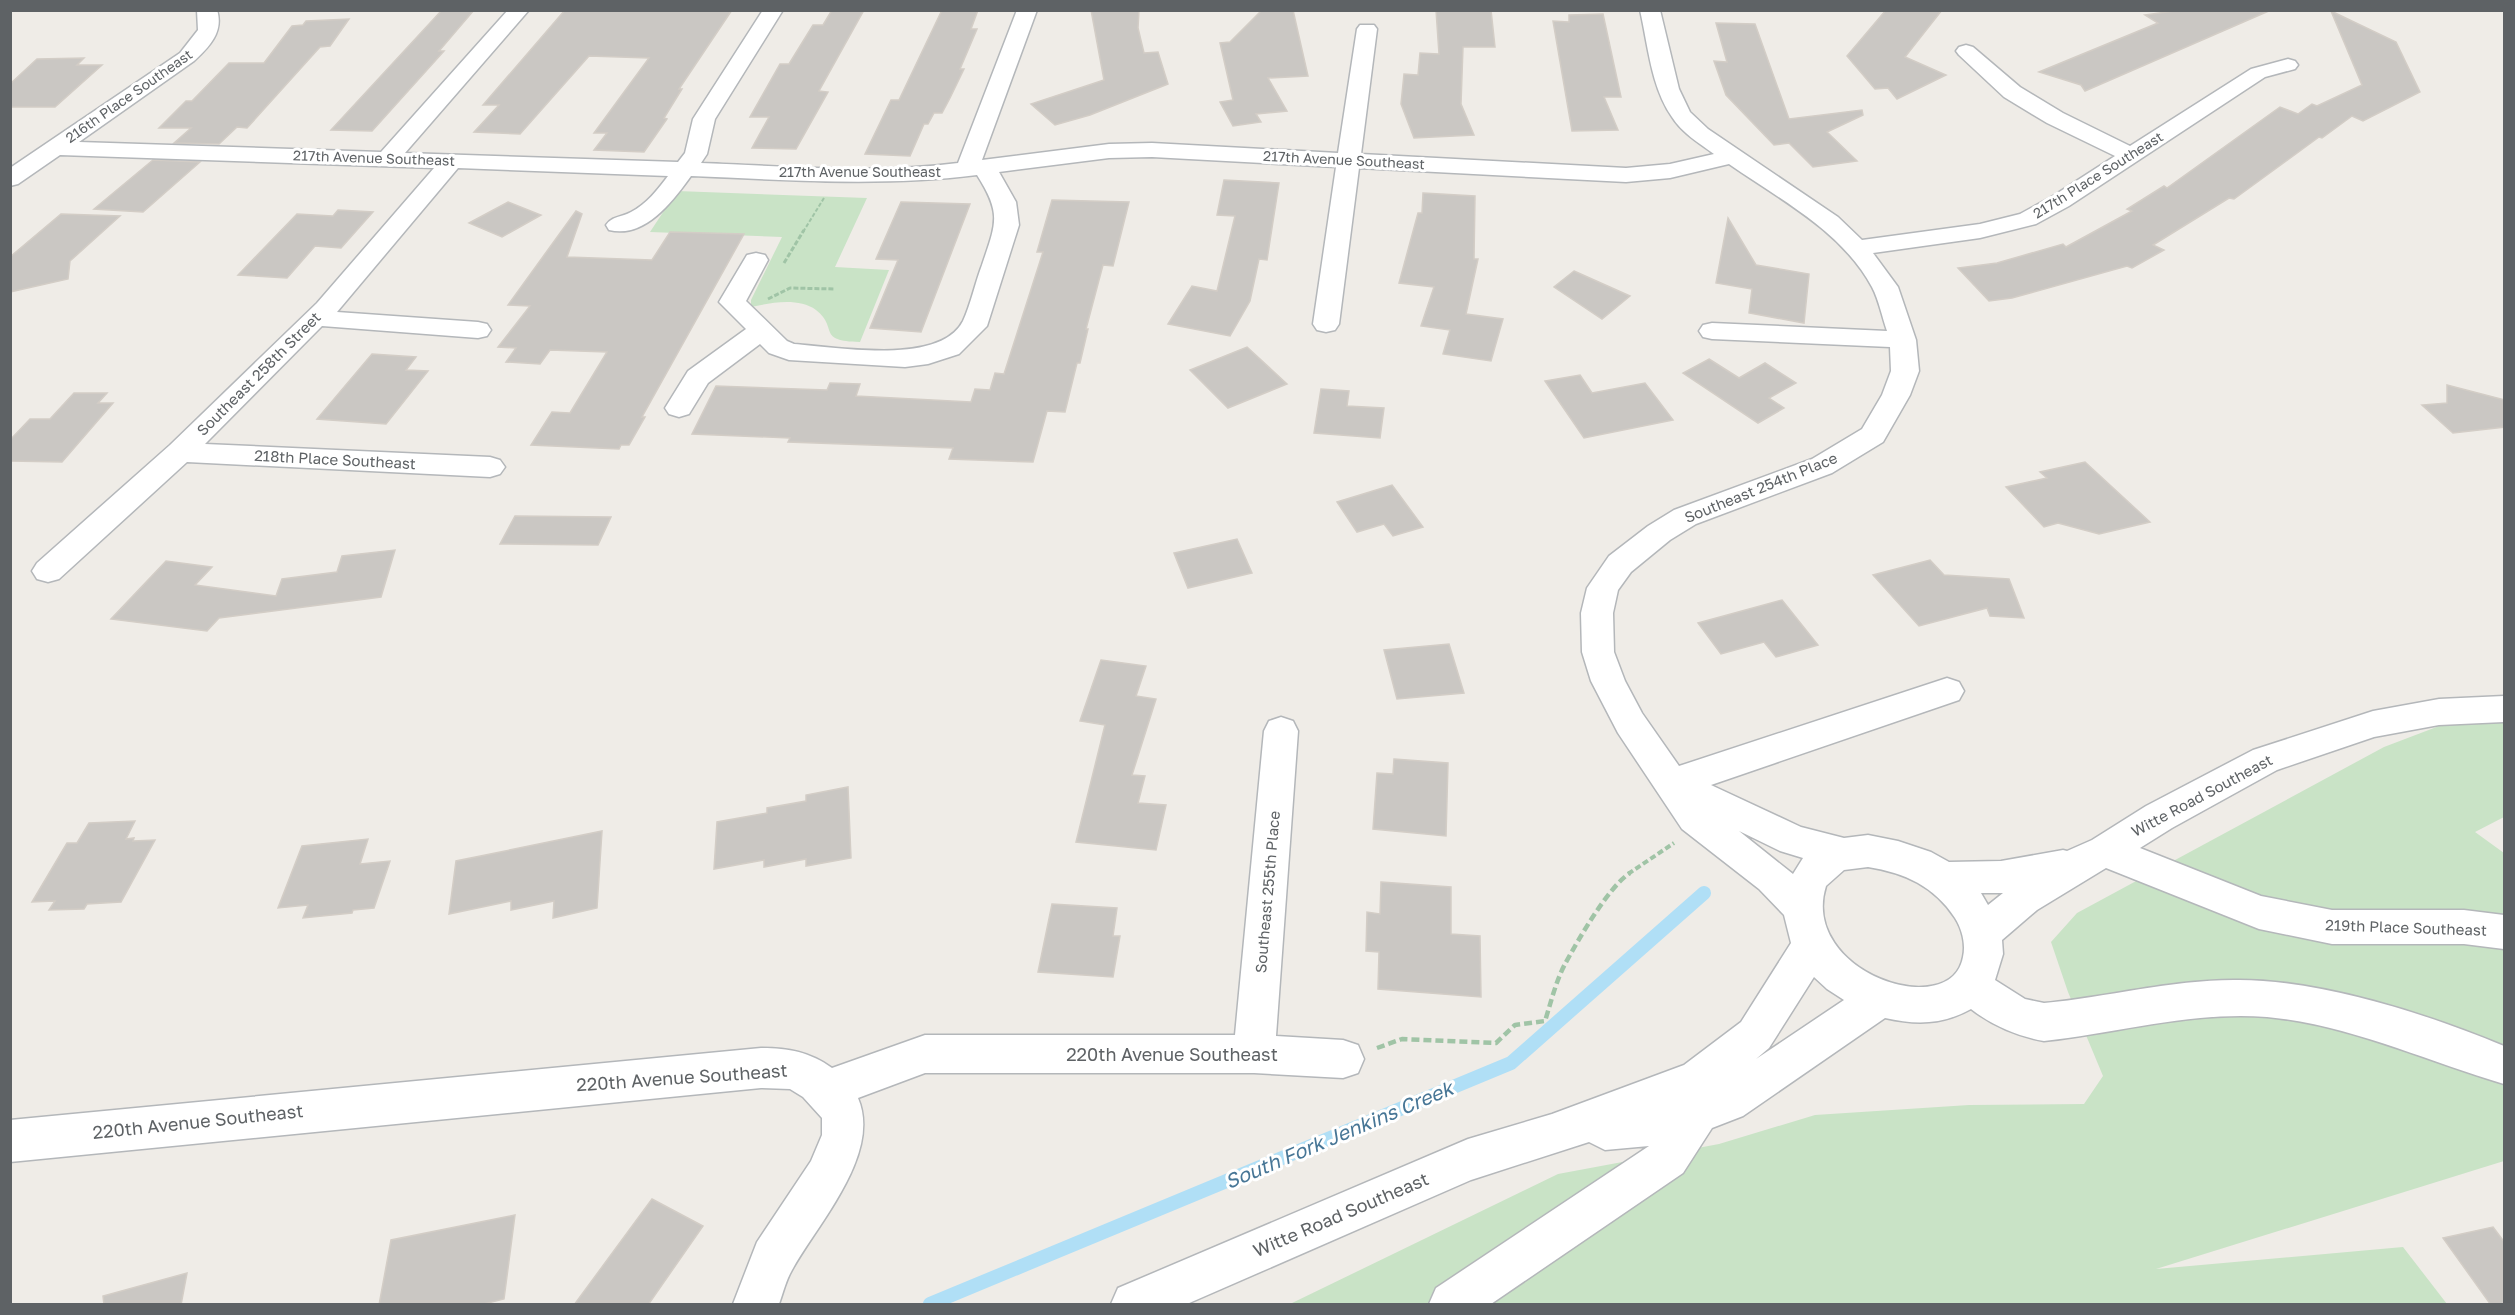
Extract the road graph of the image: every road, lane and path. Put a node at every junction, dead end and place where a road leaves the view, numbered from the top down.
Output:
1 (207, 10) edge
2 (519, 10) edge
3 (773, 10) edge
4 (1027, 10) edge
5 (1650, 10) edge
6 (1366, 29) dead end
7 (1966, 51) dead end
8 (2288, 64) dead end
9 (56, 148) junction
10 (2131, 155) junction
11 (1733, 156) junction
12 (388, 158) junction
13 (1349, 160) junction
14 (452, 161) junction
15 (976, 168) junction
16 (683, 169) junction
17 (838, 174) junction
18 (10, 179) edge
19 (618, 225) dead end
20 (1856, 248) junction
21 (756, 260) dead end
22 (782, 265) dead end
23 (834, 289) dead end
24 (765, 294) dead end
25 (760, 304) junction
26 (316, 318) junction
27 (1326, 324) dead end
28 (478, 330) dead end
29 (762, 330) junction
30 (1712, 331) dead end
31 (1903, 340) junction
32 (679, 408) dead end
33 (180, 452) junction
34 (490, 467) dead end
35 (48, 571) dead end
36 (1947, 691) dead end
37 (2505, 709) edge
38 (1281, 731) dead end
39 (1673, 783) junction
40 (1684, 848) dead end
41 (1844, 854) junction
42 (2092, 857) junction
43 (1942, 878) junction
44 (1801, 907) junction
45 (2505, 932) edge
46 (1982, 934) junction
47 (1812, 945) junction
48 (1971, 985) junction
49 (1880, 999) junction
50 (1254, 1054) junction
51 (1343, 1059) joint
52 (2505, 1065) edge
53 (827, 1090) junction
54 (1698, 1112) junction
55 (1552, 1135) junction
56 (10, 1141) edge
57 (756, 1305) edge
58 (1134, 1305) edge
59 (1452, 1305) edge

1 - 9 street, 216th Place Southeast
2 - 12 street
3 - 16 street
4 - 15 street
5 - 11 street, Southeast 254th Place
6 - 13 street
7 - 10 street
8 - 10 street, 217th Place Southeast
9 - 12 street, 217th Avenue Southeast
9 - 18 street, 216th Place Southeast
10 - 20 street, 217th Place Southeast
11 - 13 street, 217th Avenue Southeast
11 - 20 street, Southeast 254th Place
12 - 14 street, 217th Avenue Southeast
13 - 15 street, 217th Avenue Southeast
13 - 27 street
14 - 16 street, 217th Avenue Southeast
14 - 26 street, Southeast 258th Street
15 - 17 street, 217th Avenue Southeast
15 - 29 street
16 - 17 street, 217th Avenue Southeast
16 - 19 street
17 - 22 path
20 - 31 street, Southeast 254th Place
21 - 29 street
23 - 25 path
24 - 25 path
25 - 29 path
26 - 28 street
26 - 33 street, Southeast 258th Street
29 - 32 street
30 - 31 street
31 - 39 street, Southeast 254th Place
33 - 34 street, 218th Place Southeast
33 - 35 street, Southeast 258th Street
36 - 39 street
37 - 42 street, Witte Road Southeast
38 - 50 street, Southeast 255th Place
39 - 41 street, Southeast 254th Place
39 - 44 street, Southeast 254th Place
40 - 51 path
41 - 43 street
41 - 44 street
42 - 43 street, Witte Road Southeast
42 - 45 street, 219th Place Southeast
42 - 46 street, Witte Road Southeast
43 - 46 street
44 - 47 street
46 - 48 street
47 - 49 street
47 - 55 street, Witte Road Southeast
48 - 49 street
48 - 52 street
49 - 54 street, Witte Road Southeast
50 - 51 street, 220th Avenue Southeast
50 - 53 street, 220th Avenue Southeast
53 - 56 street, 220th Avenue Southeast
53 - 57 street
54 - 55 street, Witte Road Southeast
54 - 59 street
55 - 58 street, Witte Road Southeast

